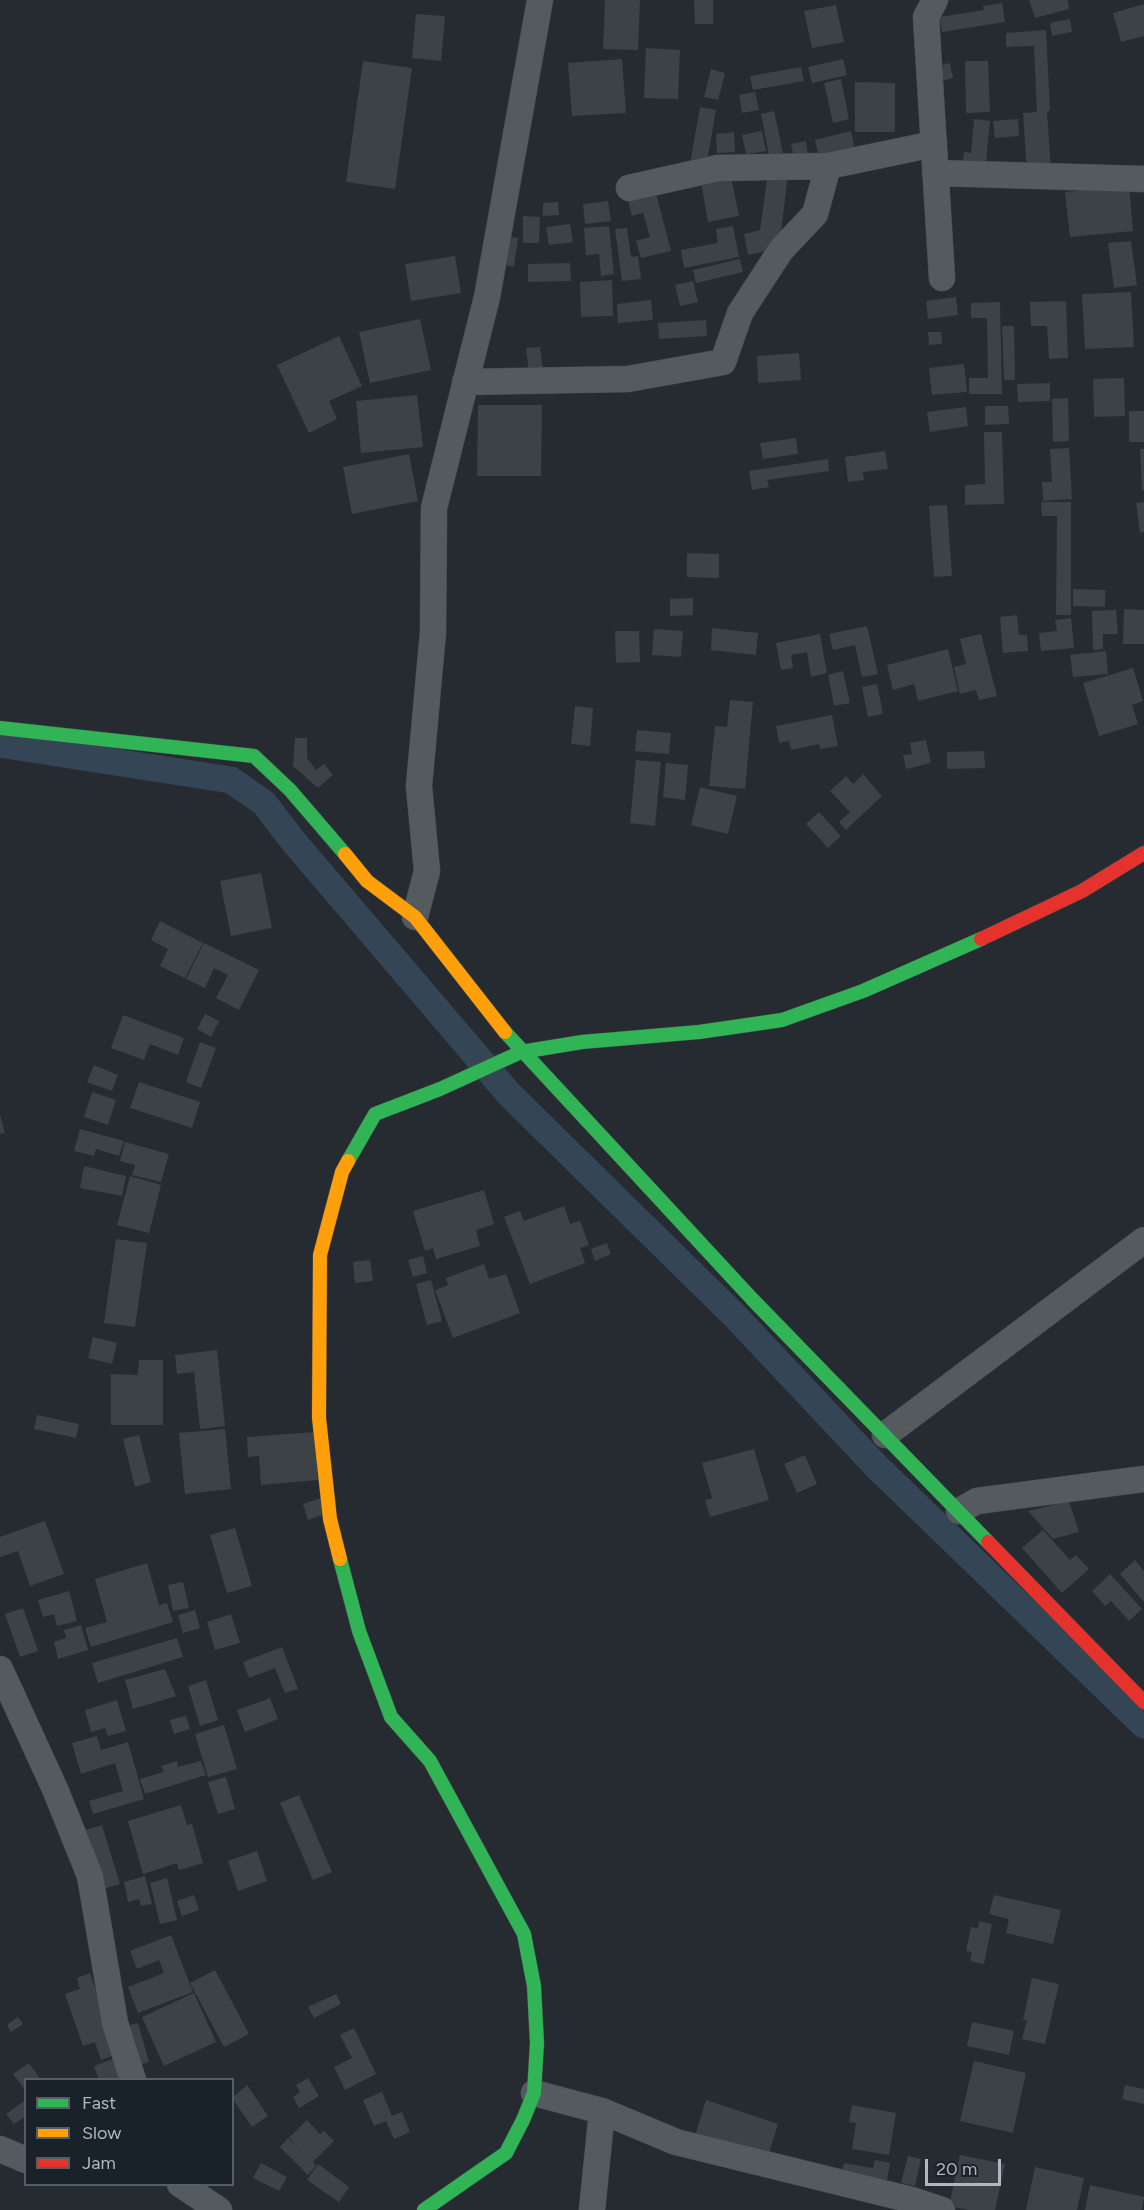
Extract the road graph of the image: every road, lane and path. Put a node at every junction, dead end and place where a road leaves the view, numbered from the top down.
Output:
1 (540, 0) edge
2 (927, 6) edge
3 (934, 144) junction
4 (828, 166) junction
5 (935, 172) junction
6 (1144, 179) edge
7 (629, 188) dead end
8 (942, 278) dead end
9 (465, 382) junction
10 (0, 728) edge
11 (1144, 853) edge
12 (415, 917) junction
13 (521, 1052) junction
14 (1144, 1240) edge
15 (885, 1435) junction
16 (1144, 1479) edge
17 (959, 1511) junction
18 (0, 1669) edge
19 (1144, 1702) edge
20 (133, 2078) edge
21 (534, 2093) junction
22 (602, 2111) junction
23 (0, 2149) edge
24 (24, 2159) edge
25 (183, 2186) edge
26 (910, 2205) edge
27 (219, 2210) edge
28 (424, 2210) edge
29 (592, 2210) edge
30 (942, 2210) edge

1 - 9 street
2 - 3 street
3 - 4 street
3 - 5 street
4 - 7 street
4 - 9 street
5 - 6 street
5 - 8 street
9 - 12 street
10 - 12 street
11 - 13 street
12 - 13 street
13 - 15 street
13 - 21 street
14 - 15 street
15 - 17 street
16 - 17 street
17 - 19 street
18 - 20 street
21 - 22 street
21 - 28 street
22 - 26 street
22 - 29 street
23 - 24 street
25 - 27 street
26 - 30 street

